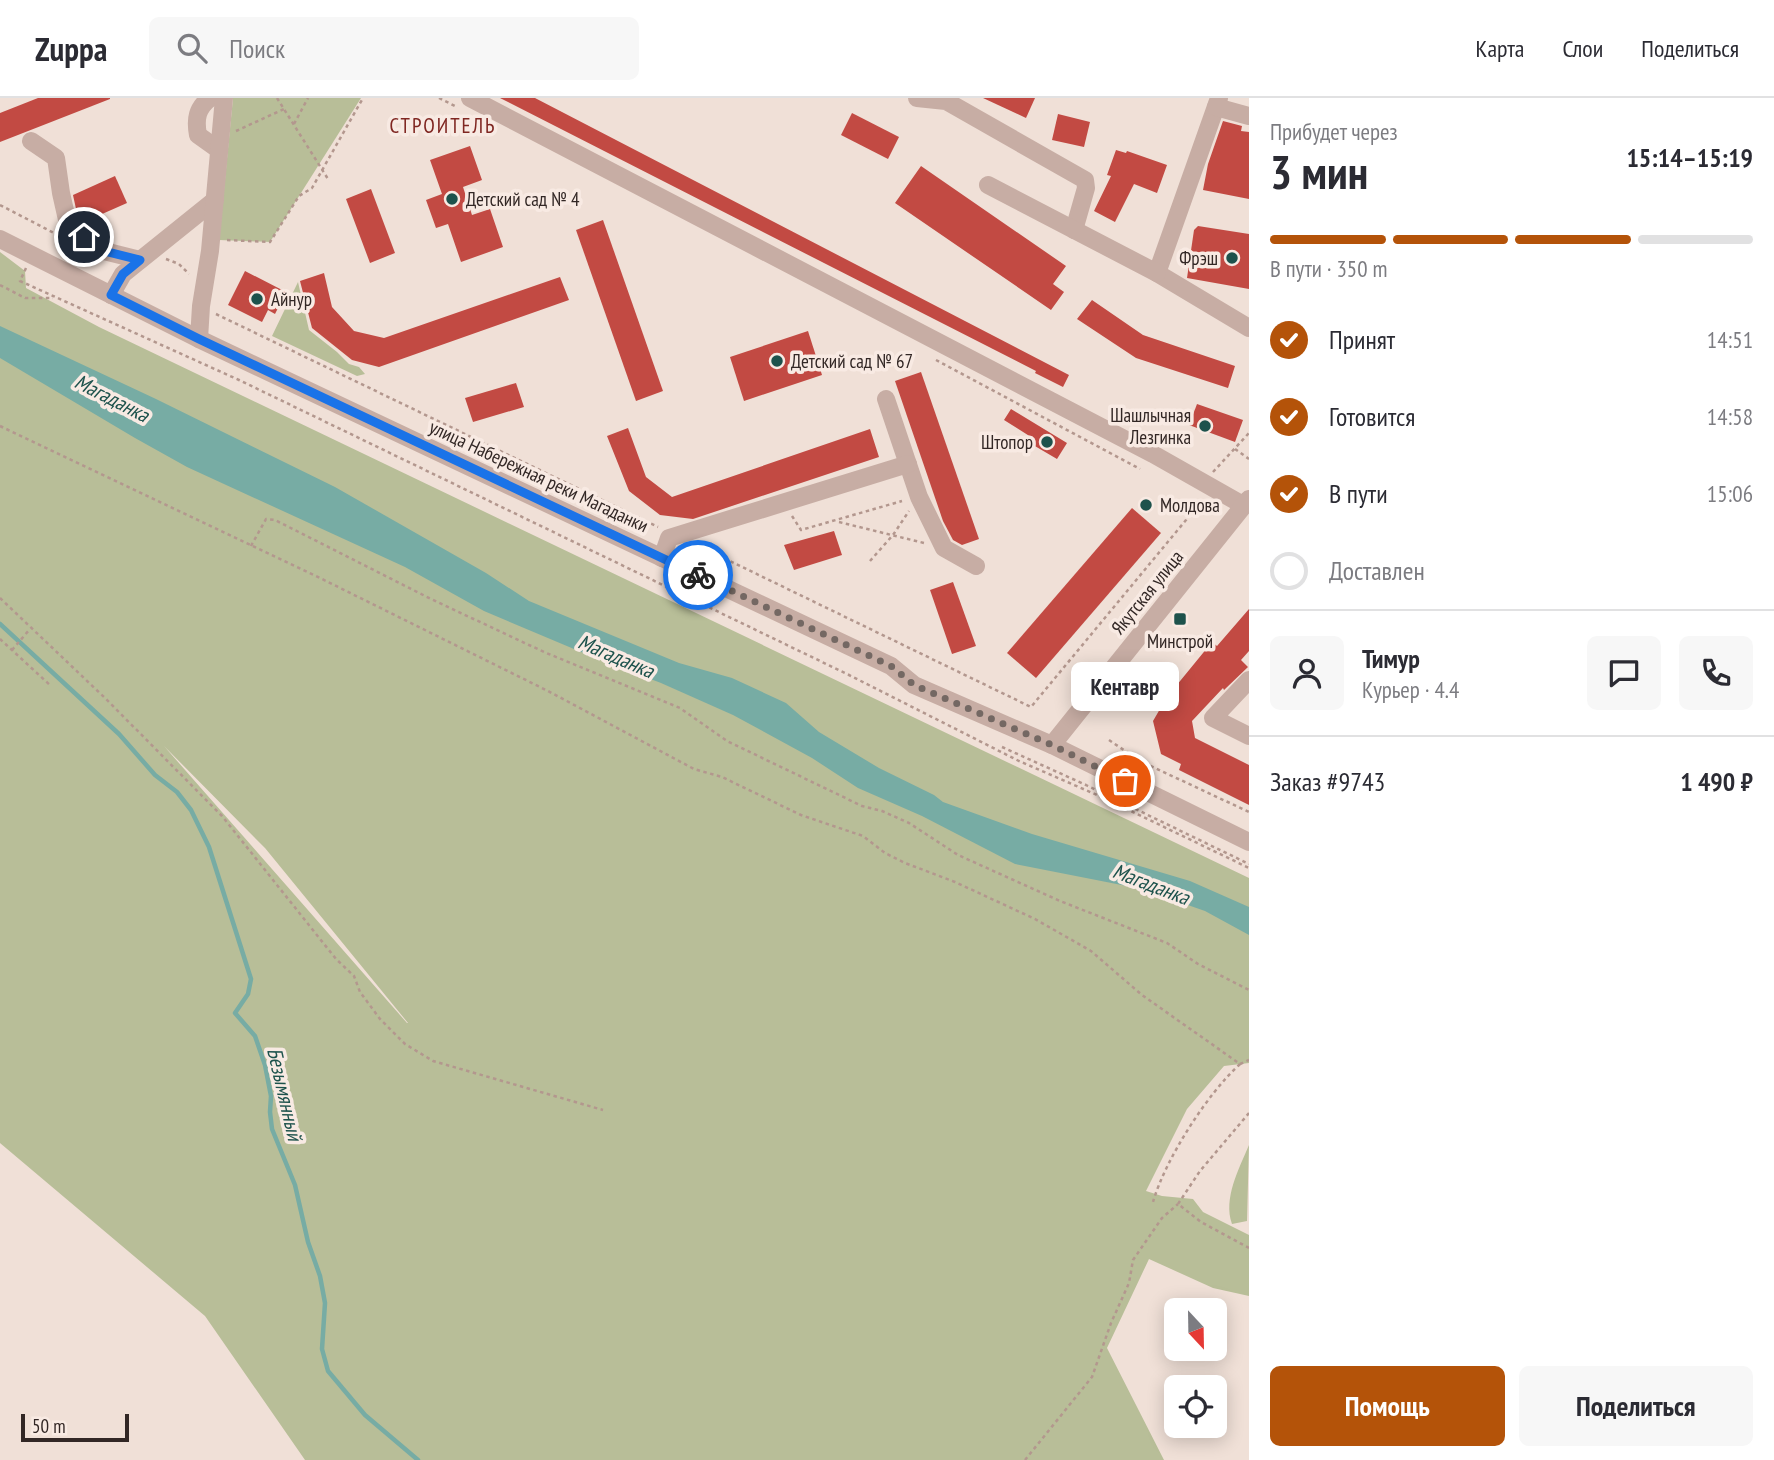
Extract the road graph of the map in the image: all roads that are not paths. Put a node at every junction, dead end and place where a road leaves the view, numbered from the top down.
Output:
1 (210, 98) edge
2 (224, 98) edge
3 (470, 98) edge
4 (917, 98) edge
5 (1218, 102) edge
6 (1249, 116) edge
7 (31, 141) dead end
8 (219, 150) junction
9 (988, 185) dead end
10 (215, 200) junction
11 (1074, 230) junction
12 (0, 239) edge
13 (140, 260) junction
14 (1157, 273) junction
15 (111, 295) junction
16 (1249, 328) edge
17 (199, 339) junction
18 (886, 399) dead end
19 (908, 464) junction
20 (1246, 502) edge
21 (662, 558) junction
22 (976, 566) dead end
23 (1249, 680) edge
24 (1249, 736) edge
25 (1052, 745) junction
26 (1249, 842) edge

1 - 8 street
2 - 8 street
3 - 20 street
4 - 11 street
5 - 6 street
5 - 14 street
7 - 13 street
8 - 10 street
9 - 11 street
10 - 13 street
10 - 17 street
11 - 14 street
12 - 15 street, улица Набережная реки Магаданки
13 - 15 street
14 - 16 street
15 - 17 street, улица Набережная реки Магаданки
17 - 21 street, улица Набережная реки Магаданки
18 - 19 street
19 - 21 street
19 - 22 street
20 - 25 street, Якутская улица
21 - 25 street, улица Набережная реки Магаданки
23 - 24 street
25 - 26 street, улица Набережная реки Магаданки

